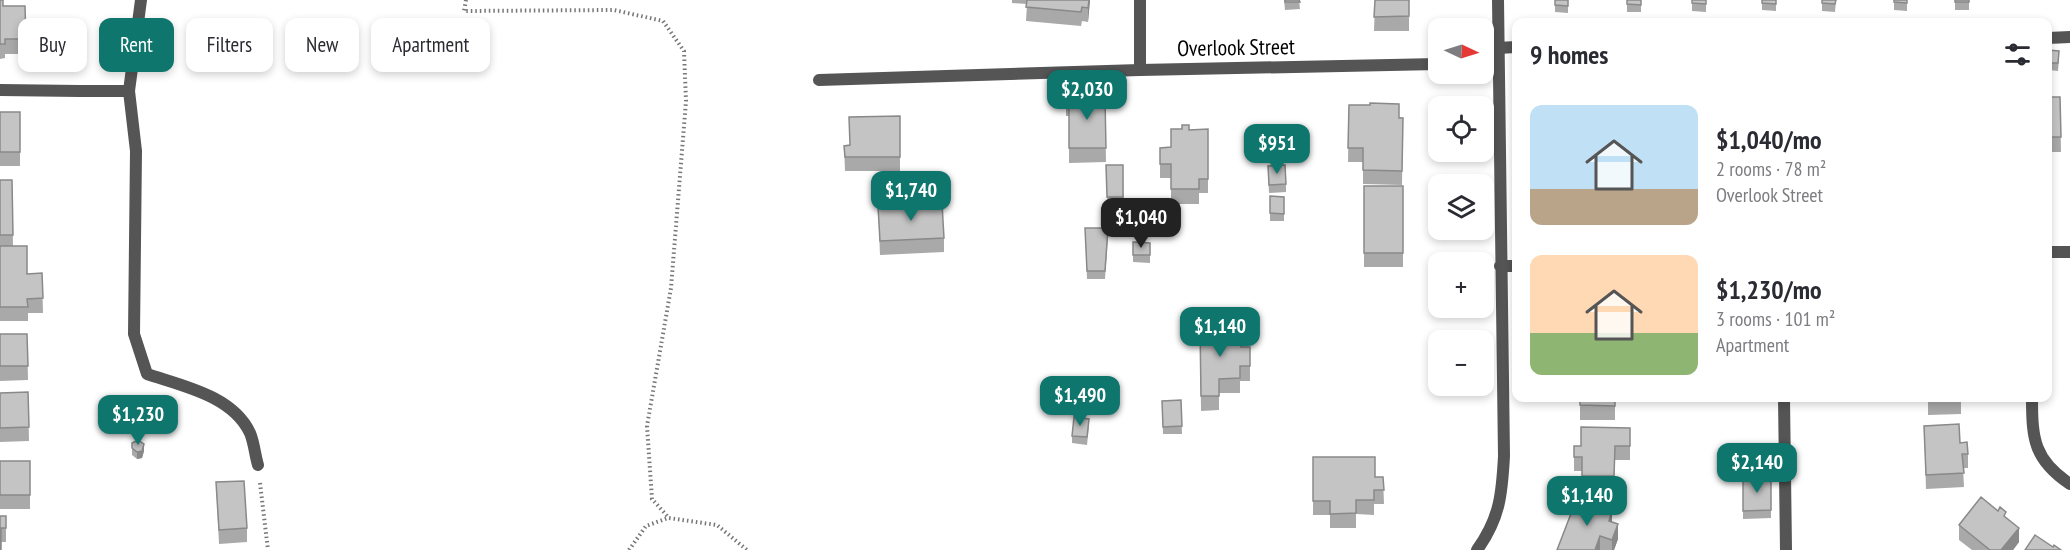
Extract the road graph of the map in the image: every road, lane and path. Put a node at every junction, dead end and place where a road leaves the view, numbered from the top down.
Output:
1 (141, 0) edge
2 (466, 0) edge
3 (1140, 0) edge
4 (1497, 0) edge
5 (2070, 37) edge
6 (2052, 38) edge
7 (1512, 47) edge
8 (1498, 48) junction
9 (1494, 63) edge
10 (1498, 63) junction
11 (1428, 64) edge
12 (1140, 70) junction
13 (819, 80) dead end
14 (0, 90) edge
15 (129, 91) junction
16 (2052, 252) edge
17 (2070, 252) edge
18 (1500, 266) junction
19 (1512, 266) edge
20 (1784, 402) edge
21 (2032, 402) edge
22 (258, 465) joint
23 (2070, 484) edge
24 (669, 518) junction
25 (268, 550) edge
26 (629, 550) edge
27 (747, 550) edge
28 (1477, 550) edge
29 (1786, 550) edge

1 - 15 street
2 - 24 path
3 - 12 street
4 - 8 street
5 - 6 street
7 - 8 street
8 - 10 street
9 - 10 street
10 - 18 street
11 - 12 street, Overlook Street
12 - 13 street, Overlook Street
14 - 15 street
15 - 22 street
16 - 17 street
18 - 19 street
18 - 28 street
20 - 29 street
21 - 23 street
22 - 25 path
24 - 26 path
24 - 27 path

